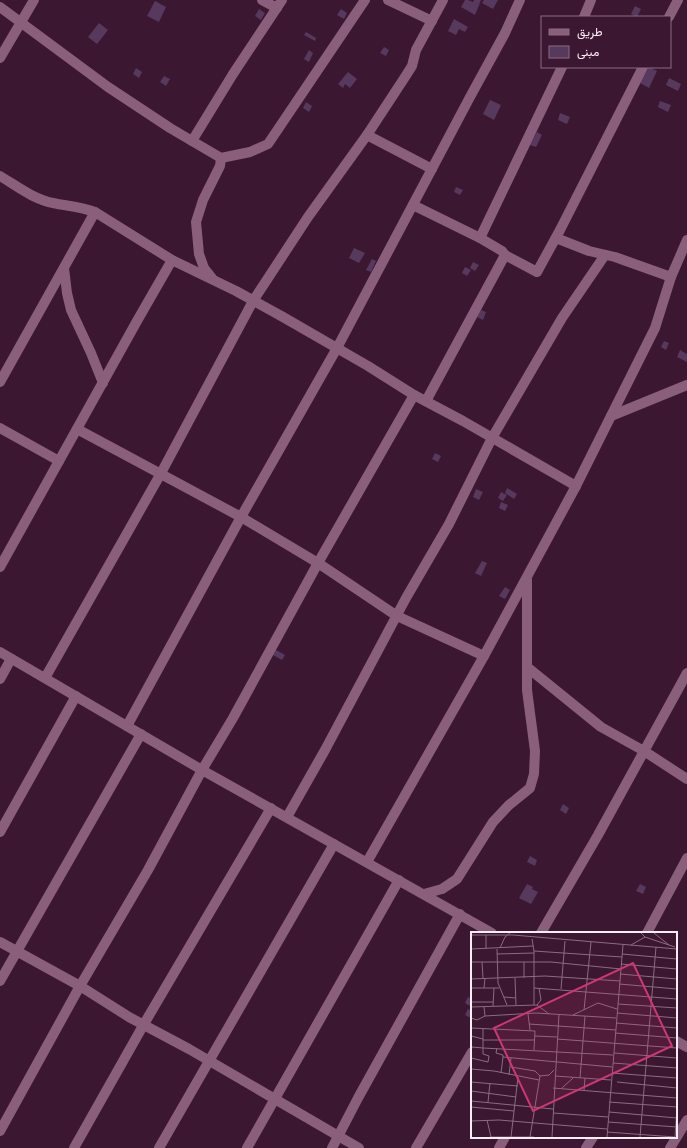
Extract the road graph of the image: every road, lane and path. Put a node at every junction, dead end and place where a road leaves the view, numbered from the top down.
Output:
1 (34, 0) edge
2 (262, 0) edge
3 (365, 0) edge
4 (388, 0) edge
5 (443, 0) edge
6 (520, 0) edge
7 (591, 0) edge
8 (678, 0) edge
9 (280, 4) edge
10 (0, 7) edge
11 (584, 16) edge
12 (670, 16) edge
13 (432, 21) junction
14 (21, 22) junction
15 (0, 58) edge
16 (562, 68) edge
17 (642, 68) edge
18 (367, 135) junction
19 (192, 141) junction
20 (221, 158) junction
21 (432, 169) junction
22 (0, 176) edge
23 (413, 205) junction
24 (95, 212) junction
25 (480, 238) junction
26 (556, 238) junction
27 (687, 240) edge
28 (505, 255) junction
29 (606, 255) junction
30 (172, 260) junction
31 (64, 268) junction
32 (671, 277) junction
33 (214, 281) junction
34 (253, 301) junction
35 (337, 348) junction
36 (0, 382) edge
37 (102, 383) junction
38 (687, 385) edge
39 (414, 395) junction
40 (426, 401) junction
41 (611, 416) junction
42 (0, 428) edge
43 (77, 429) junction
44 (492, 438) junction
45 (59, 461) junction
46 (160, 475) junction
47 (576, 486) junction
48 (241, 518) junction
49 (318, 564) junction
50 (0, 567) edge
51 (527, 577) junction
52 (397, 616) junction
53 (0, 652) edge
54 (484, 656) junction
55 (11, 659) junction
56 (527, 667) junction
57 (687, 673) edge
58 (45, 678) junction
59 (0, 679) edge
60 (76, 696) junction
61 (127, 726) junction
62 (141, 734) junction
63 (644, 751) junction
64 (202, 770) junction
65 (687, 779) edge
66 (271, 808) junction
67 (287, 817) junction
68 (0, 832) edge
69 (334, 844) junction
70 (687, 858) edge
71 (367, 862) junction
72 (399, 880) junction
73 (424, 894) junction
74 (460, 914) junction
75 (490, 932) edge
76 (542, 932) edge
77 (648, 932) edge
78 (0, 942) edge
79 (17, 952) junction
80 (0, 981) edge
81 (80, 986) junction
82 (144, 1024) junction
83 (677, 1042) edge
84 (687, 1048) edge
85 (471, 1054) edge
86 (208, 1061) junction
87 (275, 1100) junction
88 (687, 1120) edge
89 (0, 1131) edge
90 (339, 1136) junction
91 (677, 1136) edge
92 (504, 1138) edge
93 (592, 1138) edge
94 (676, 1138) edge
95 (74, 1148) edge
96 (159, 1148) edge
97 (247, 1148) edge
98 (332, 1148) edge
99 (359, 1148) edge
100 (416, 1148) edge
101 (499, 1148) edge
102 (586, 1148) edge
103 (670, 1148) edge

1 - 14 street
2 - 9 street
3 - 20 street
4 - 13 street
5 - 13 street
6 - 21 street
7 - 11 street
8 - 12 street
9 - 19 street
10 - 14 street
13 - 18 street
14 - 15 street
14 - 19 street
16 - 25 street
17 - 26 street
18 - 21 street
18 - 34 street
19 - 20 street
20 - 33 street
21 - 23 street
22 - 24 street
23 - 25 street
23 - 35 street
24 - 30 street
24 - 31 street
25 - 28 street
26 - 28 street
26 - 29 street
27 - 32 street
28 - 40 street
29 - 32 street
29 - 44 street
30 - 33 street
30 - 37 street
31 - 36 street
31 - 37 street
32 - 41 street
33 - 34 street
34 - 35 street
34 - 46 street
35 - 39 street
35 - 48 street
37 - 43 street
38 - 41 street
39 - 40 street
39 - 49 street
40 - 44 street
41 - 47 street
42 - 45 street
43 - 45 street
43 - 46 street
44 - 47 street
44 - 52 street
45 - 50 street
46 - 48 street
46 - 58 street
47 - 51 street
48 - 49 street
48 - 61 street
49 - 52 street
49 - 64 street
51 - 54 street
51 - 56 street
52 - 54 street
52 - 67 street
53 - 55 street
54 - 71 street
55 - 58 street
55 - 59 street
56 - 63 street
56 - 73 street
57 - 63 street
58 - 60 street
60 - 61 street
60 - 68 street
61 - 62 street
62 - 64 street
62 - 79 street
63 - 65 street
63 - 76 street
64 - 66 street
64 - 81 street
66 - 67 street
66 - 82 street
67 - 69 street
69 - 71 street
69 - 86 street
70 - 77 street
71 - 72 street
72 - 73 street
72 - 87 street
73 - 74 street
74 - 75 street
74 - 90 street
78 - 79 street
79 - 80 street
79 - 81 street
81 - 82 street
81 - 89 street
82 - 86 street
82 - 95 street
83 - 84 street
85 - 100 street
86 - 87 street
86 - 96 street
87 - 90 street
87 - 97 street
88 - 91 street
90 - 98 street
90 - 99 street
92 - 101 street
93 - 102 street
94 - 103 street

